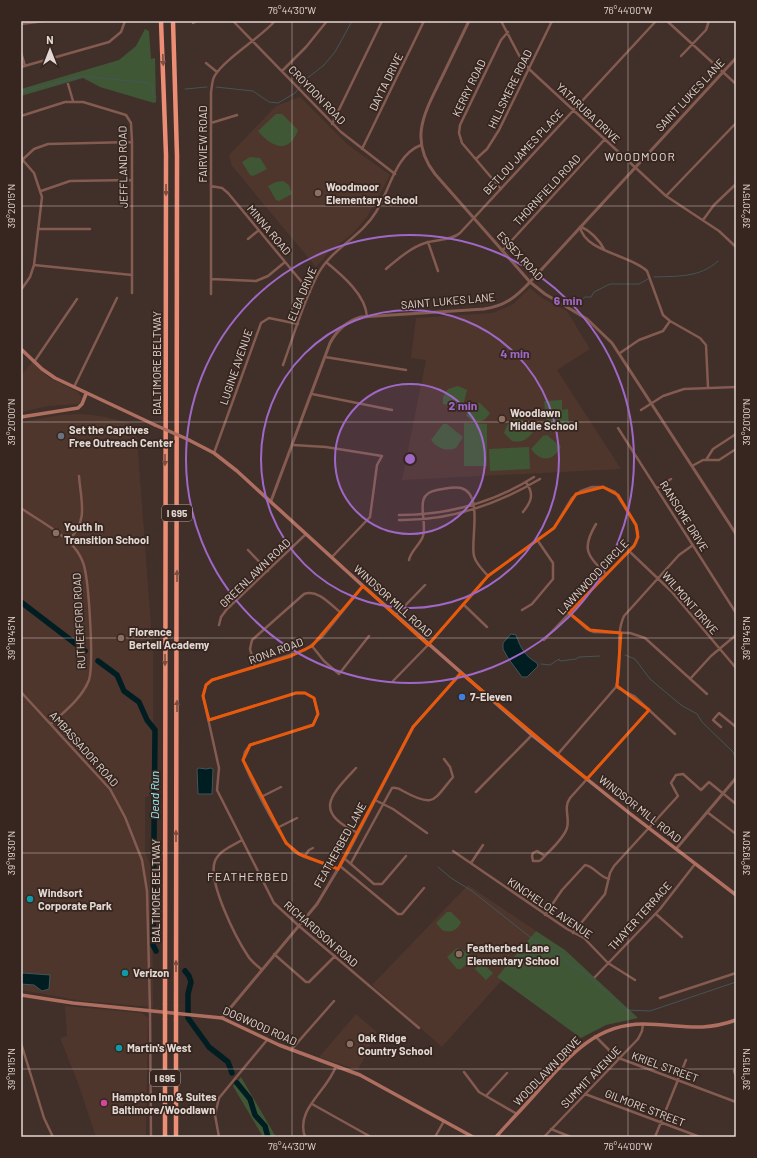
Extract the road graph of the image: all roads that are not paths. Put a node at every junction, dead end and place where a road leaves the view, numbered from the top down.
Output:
1 (44, 21) edge
2 (125, 21) edge
3 (161, 21) edge
4 (173, 21) edge
5 (197, 21) edge
6 (233, 21) edge
7 (275, 21) edge
8 (327, 21) edge
9 (382, 21) edge
10 (424, 21) edge
11 (469, 21) edge
12 (501, 21) edge
13 (552, 21) edge
14 (656, 21) edge
15 (667, 21) edge
16 (709, 21) edge
17 (192, 22) dead end
18 (21, 24) edge
19 (508, 32) junction
20 (253, 42) junction
21 (692, 44) junction
22 (21, 52) edge
23 (681, 56) dead end
24 (736, 58) edge
25 (206, 64) dead end
26 (25, 66) junction
27 (21, 67) edge
28 (529, 69) junction
29 (282, 71) junction
30 (217, 72) junction
31 (723, 72) junction
32 (68, 84) dead end
33 (736, 84) edge
34 (73, 101) junction
35 (574, 111) junction
36 (237, 115) dead end
37 (21, 116) edge
38 (211, 123) junction
39 (736, 123) edge
40 (332, 124) junction
41 (605, 139) junction
42 (132, 142) junction
43 (421, 145) junction
44 (362, 149) junction
45 (476, 159) junction
46 (21, 160) edge
47 (635, 167) junction
48 (395, 174) junction
49 (132, 180) junction
50 (736, 184) edge
51 (212, 186) junction
52 (501, 188) junction
53 (41, 191) junction
54 (666, 196) junction
55 (473, 219) junction
56 (704, 220) junction
57 (580, 227) junction
58 (39, 229) junction
59 (90, 229) dead end
60 (259, 230) junction
61 (248, 239) dead end
62 (428, 242) junction
63 (735, 245) edge
64 (604, 249) junction
65 (501, 251) junction
66 (285, 262) junction
67 (326, 262) junction
68 (34, 265) junction
69 (386, 269) dead end
70 (438, 271) dead end
71 (132, 274) junction
72 (211, 279) junction
73 (530, 282) junction
74 (21, 289) edge
75 (310, 292) junction
76 (132, 293) dead end
77 (211, 294) dead end
78 (117, 298) dead end
79 (77, 299) dead end
80 (367, 317) junction
81 (670, 321) junction
82 (298, 324) junction
83 (21, 349) edge
84 (620, 353) junction
85 (325, 357) junction
86 (34, 362) junction
87 (283, 365) dead end
88 (406, 370) dead end
89 (708, 387) junction
90 (736, 387) edge
91 (74, 388) junction
92 (86, 394) junction
93 (312, 394) junction
94 (652, 403) junction
95 (392, 410) dead end
96 (641, 410) dead end
97 (21, 417) edge
98 (618, 428) dead end
99 (736, 434) edge
100 (293, 445) junction
101 (736, 449) edge
102 (214, 453) junction
103 (706, 460) junction
104 (692, 466) junction
105 (79, 476) dead end
106 (534, 477) dead end
107 (540, 479) dead end
108 (671, 479) dead end
109 (526, 482) junction
110 (529, 485) junction
111 (657, 488) junction
112 (271, 501) junction
113 (473, 505) junction
114 (21, 508) edge
115 (474, 510) junction
116 (523, 512) dead end
117 (423, 514) junction
118 (399, 515) dead end
119 (423, 519) junction
120 (399, 520) dead end
121 (596, 524) dead end
122 (306, 534) junction
123 (736, 534) edge
124 (68, 541) junction
125 (538, 541) junction
126 (693, 545) junction
127 (248, 550) dead end
128 (629, 551) junction
129 (331, 558) junction
130 (409, 560) dead end
131 (268, 571) junction
132 (606, 574) junction
133 (488, 576) junction
134 (658, 578) junction
135 (426, 585) dead end
136 (363, 586) junction
137 (462, 604) junction
138 (522, 610) dead end
139 (341, 612) junction
140 (569, 613) junction
141 (736, 613) edge
142 (396, 615) junction
143 (218, 625) dead end
144 (487, 627) dead end
145 (621, 633) junction
146 (736, 635) edge
147 (369, 636) dead end
148 (544, 640) dead end
149 (428, 645) junction
150 (312, 646) junction
151 (719, 648) junction
152 (255, 667) junction
153 (736, 668) edge
154 (238, 672) joint
155 (461, 673) junction
156 (690, 679) junction
157 (392, 681) dead end
158 (616, 687) junction
159 (21, 692) edge
160 (707, 694) dead end
161 (649, 710) junction
162 (209, 720) junction
163 (51, 724) junction
164 (721, 727) dead end
165 (736, 727) edge
166 (675, 734) dead end
167 (532, 735) junction
168 (556, 755) junction
169 (444, 758) dead end
170 (356, 768) dead end
171 (736, 778) edge
172 (587, 779) junction
173 (281, 787) dead end
174 (476, 792) dead end
175 (723, 794) junction
176 (261, 797) junction
177 (375, 800) junction
178 (383, 804) junction
179 (736, 804) edge
180 (707, 812) junction
181 (297, 818) dead end
182 (277, 828) junction
183 (649, 828) junction
184 (358, 833) junction
185 (427, 833) dead end
186 (736, 834) edge
187 (242, 840) junction
188 (483, 845) dead end
189 (313, 848) dead end
190 (676, 848) junction
191 (453, 851) dead end
192 (304, 856) junction
193 (406, 856) dead end
194 (545, 856) junction
195 (344, 858) junction
196 (351, 863) junction
197 (471, 863) junction
198 (695, 864) junction
199 (339, 868) junction
200 (609, 879) junction
201 (424, 888) dead end
202 (736, 895) edge
203 (656, 914) junction
204 (546, 915) junction
205 (298, 926) junction
206 (573, 933) junction
207 (682, 937) dead end
208 (274, 954) junction
209 (335, 956) junction
210 (608, 963) junction
211 (260, 969) junction
212 (736, 973) edge
213 (595, 977) dead end
214 (635, 980) dead end
215 (21, 995) edge
216 (660, 998) dead end
217 (334, 1001) dead end
218 (150, 1010) junction
219 (222, 1018) junction
220 (736, 1020) edge
221 (643, 1024) junction
222 (419, 1028) dead end
223 (595, 1036) junction
224 (267, 1040) junction
225 (21, 1043) edge
226 (291, 1050) junction
227 (620, 1058) junction
228 (686, 1060) dead end
229 (337, 1066) junction
230 (736, 1068) edge
231 (464, 1072) dead end
232 (507, 1073) dead end
233 (736, 1076) edge
234 (677, 1080) junction
235 (585, 1094) junction
236 (486, 1096) junction
237 (736, 1101) edge
238 (312, 1104) junction
239 (518, 1114) junction
240 (444, 1121) junction
241 (661, 1122) junction
242 (551, 1130) junction
243 (53, 1137) edge
244 (151, 1137) edge
245 (165, 1137) edge
246 (176, 1137) edge
247 (219, 1137) edge
248 (305, 1137) edge
249 (371, 1137) edge
250 (435, 1137) edge
251 (474, 1137) edge
252 (496, 1137) edge
253 (544, 1137) edge
254 (571, 1137) edge
255 (655, 1137) edge
256 (700, 1137) edge

1 - 18 street
2 - 26 street
3 -> 245 highway, BALTIMORE BELTWAY / I 695, bridge
246 -> 4 highway, BALTIMORE BELTWAY / I 695, bridge
5 - 17 street
6 - 20 street, CROYDON ROAD
7 - 20 street
8 - 29 street
9 - 40 street
10 - 44 street, DAYTA DRIVE
11 - 43 street, ESSEX ROAD
12 - 19 street, YATARUBA DRIVE
13 - 28 street, HILLSMERE ROAD
14 - 35 street, BETLOU JAMES PLACE
15 - 21 street
16 - 21 street
19 - 28 street, YATARUBA DRIVE
19 - 45 street, KERRY ROAD
20 - 29 street, CROYDON ROAD
20 - 30 street
21 - 23 street
21 - 31 street
22 - 26 street
24 - 31 street, SAINT LUKES LANE
25 - 30 street
26 - 27 street
28 - 35 street, YATARUBA DRIVE
28 - 45 street, HILLSMERE ROAD
29 - 40 street, CROYDON ROAD
30 - 38 street, FAIRVIEW ROAD
31 - 33 street
31 - 47 street, SAINT LUKES LANE
32 - 34 street
34 - 37 street
34 - 42 street, JEFFLAND ROAD
35 - 41 street, YATARUBA DRIVE
35 - 52 street, BETLOU JAMES PLACE
36 - 38 street
38 - 51 street, FAIRVIEW ROAD
39 - 54 street
40 - 44 street, CROYDON ROAD
41 - 47 street, YATARUBA DRIVE
41 - 65 street, THORNFIELD ROAD
42 - 46 street
42 - 49 street, JEFFLAND ROAD
43 - 48 street, ELBA DRIVE
43 - 55 street, ESSEX ROAD
44 - 48 street, CROYDON ROAD
45 - 52 street, KERRY ROAD
46 - 53 street
47 - 54 street, YATARUBA DRIVE
47 - 57 street, SAINT LUKES LANE
48 - 67 street, ELBA DRIVE
49 - 53 street
49 - 71 street, JEFFLAND ROAD
50 - 56 street
51 - 60 street, MINNA ROAD
51 - 72 street, FAIRVIEW ROAD
52 - 55 street, BETLOU JAMES PLACE
53 - 58 street
54 - 56 street, YATARUBA DRIVE
55 - 62 street, BETLOU JAMES PLACE
55 - 65 street, ESSEX ROAD
56 - 63 street, YATARUBA DRIVE
57 - 64 street
57 - 64 street
57 - 73 street, SAINT LUKES LANE
58 - 59 street
58 - 68 street
60 - 61 street
60 - 66 street, MINNA ROAD
62 - 69 street, BETLOU JAMES PLACE
62 - 70 street
64 - 81 street
65 - 73 street, ESSEX ROAD
66 - 72 street
66 - 75 street, MINNA ROAD
67 - 75 street, ELBA DRIVE
67 - 80 street
68 - 71 street
68 - 74 street
71 - 76 street, JEFFLAND ROAD
72 - 77 street, FAIRVIEW ROAD
73 - 80 street, SAINT LUKES LANE
73 - 84 street, ESSEX ROAD
75 - 82 street, ELBA DRIVE
78 - 91 street
79 - 86 street
80 - 85 street, SAINT LUKES LANE
81 - 84 street
81 - 89 street
82 - 87 street, ELBA DRIVE
82 - 102 street, LUGINE AVENUE
83 - 86 main road, WINDSOR MILL ROAD
84 - 94 street, ESSEX ROAD
85 - 88 street
85 - 93 street, SAINT LUKES LANE
86 - 91 main road, WINDSOR MILL ROAD
89 - 90 street
89 - 94 street
91 - 92 main road, WINDSOR MILL ROAD
92 - 97 main road
92 - 102 main road, WINDSOR MILL ROAD, bridge
93 - 95 street
93 - 100 street, SAINT LUKES LANE
94 - 96 street
94 - 104 street, ESSEX ROAD
98 - 111 street, RANSOME DRIVE
99 - 103 street
100 - 112 street, SAINT LUKES LANE
100 - 129 street
101 - 103 street
102 - 112 main road, WINDSOR MILL ROAD
103 - 104 street
104 - 123 street, ESSEX ROAD
105 - 124 street
106 - 109 street
107 - 110 street
108 - 111 street
109 - 110 street
109 - 113 street
110 - 115 street
110 - 116 street
111 - 126 street, RANSOME DRIVE
112 - 122 main road, WINDSOR MILL ROAD
113 - 115 street
113 - 117 street
113 - 117 street
114 - 124 street, RUTHERFORD ROAD
115 - 119 street
115 - 133 street
117 - 118 street
117 - 119 street
119 - 120 street
119 - 130 street
121 - 132 street
122 - 129 main road, WINDSOR MILL ROAD
122 - 131 street, GREENLAWN ROAD
124 - 163 street, RUTHERFORD ROAD
125 - 128 street, LAWNWOOD CIRCLE
125 - 133 street, LAWNWOOD CIRCLE
125 - 138 street
126 - 134 street
126 - 141 street, RANSOME DRIVE
127 - 131 street
128 - 132 street, LAWNWOOD CIRCLE
128 - 134 street, WILMONT DRIVE
129 - 136 main road, WINDSOR MILL ROAD
131 - 143 street, GREENLAWN ROAD
132 - 140 street, LAWNWOOD CIRCLE
133 - 137 street, LAWNWOOD CIRCLE
134 - 145 street
134 - 151 street, WILMONT DRIVE
135 - 142 street
136 - 139 street, RONA ROAD
136 - 142 main road, WINDSOR MILL ROAD
137 - 144 street
137 - 149 street, LAWNWOOD CIRCLE
139 - 150 street, RONA ROAD
139 - 152 street
140 - 145 street
140 - 148 street, LAWNWOOD CIRCLE
142 - 149 main road, WINDSOR MILL ROAD
145 - 156 street
145 - 158 street
146 - 151 street
147 - 150 street
149 - 155 main road, WINDSOR MILL ROAD
149 - 157 street, LAWNWOOD CIRCLE
150 - 152 street, RONA ROAD
151 - 153 street, WILMONT DRIVE
151 - 156 street
152 - 154 street, RONA ROAD
154 - 162 street, RICHARDSON ROAD
155 - 167 main road, WINDSOR MILL ROAD
155 - 177 street, FEATHERBED LANE
156 - 160 street
158 - 161 street
158 - 168 street
159 - 163 street, AMBASSADOR ROAD
161 - 166 street
161 - 172 street
162 - 176 street
162 - 187 street, RICHARDSON ROAD
163 - 218 street, AMBASSADOR ROAD
164 - 165 street
167 - 168 main road, WINDSOR MILL ROAD
167 - 174 street
168 - 172 main road, WINDSOR MILL ROAD
169 - 178 street
170 - 184 street
171 - 175 street
172 - 183 main road, WINDSOR MILL ROAD
172 - 194 street
173 - 176 street
175 - 179 street
175 - 180 street
175 - 183 street
176 - 182 street
177 - 178 street
177 - 184 street, FEATHERBED LANE
178 - 185 street
178 - 196 street
180 - 186 street
180 - 190 street
181 - 182 street
182 - 192 street
183 - 190 main road, WINDSOR MILL ROAD
183 - 200 street
184 - 195 street, FEATHERBED LANE
187 - 205 street, RICHARDSON ROAD
187 - 211 street
188 - 197 street
189 - 192 street
190 - 198 main road, WINDSOR MILL ROAD
191 - 197 street, KINCHELOE AVENUE
192 - 199 street
193 - 196 street
194 - 194 street
195 - 196 street
195 - 199 street, FEATHERBED LANE
197 - 204 street, KINCHELOE AVENUE
198 - 202 main road, WINDSOR MILL ROAD
198 - 203 street, THAYER TERRACE
199 - 201 street
199 - 205 street, FEATHERBED LANE
200 - 204 street
200 - 206 street
203 - 207 street
203 - 210 street, THAYER TERRACE
204 - 206 street, KINCHELOE AVENUE
205 - 208 street, FEATHERBED LANE
205 - 209 street, RICHARDSON ROAD
206 - 210 street, KINCHELOE AVENUE
208 - 209 street
208 - 211 street, FEATHERBED LANE
209 - 222 street, RICHARDSON ROAD
210 - 213 street, THAYER TERRACE
210 - 214 street, KINCHELOE AVENUE
211 - 219 street, FEATHERBED LANE
212 - 216 street
215 - 218 main road, DOGWOOD ROAD
217 - 226 street
218 - 219 main road, DOGWOOD ROAD
218 - 244 street, AMBASSADOR ROAD
219 - 224 main road, DOGWOOD ROAD
220 - 221 main road, WOODLAWN DRIVE
221 - 223 main road, WOODLAWN DRIVE
221 - 227 street, SUMMIT AVENUE
223 - 227 street, KRIEL STREET
223 - 239 main road, WOODLAWN DRIVE
224 - 226 main road, DOGWOOD ROAD
224 - 247 street
225 - 243 street
226 - 229 main road, DOGWOOD ROAD
227 - 234 street, KRIEL STREET
227 - 235 street, SUMMIT AVENUE
228 - 234 street
229 - 238 street
229 - 240 main road, DOGWOOD ROAD
230 - 233 street
231 - 236 street
232 - 236 street
234 - 237 street, KRIEL STREET
234 - 241 street
235 - 241 street, GILMORE STREET
235 - 242 street, SUMMIT AVENUE
236 - 239 street
238 - 248 street
238 - 249 street
239 - 252 main road, WOODLAWN DRIVE
240 - 250 street
240 - 251 main road, DOGWOOD ROAD
241 - 255 street
241 - 256 street, GILMORE STREET
242 - 253 street, SUMMIT AVENUE
242 - 254 street

